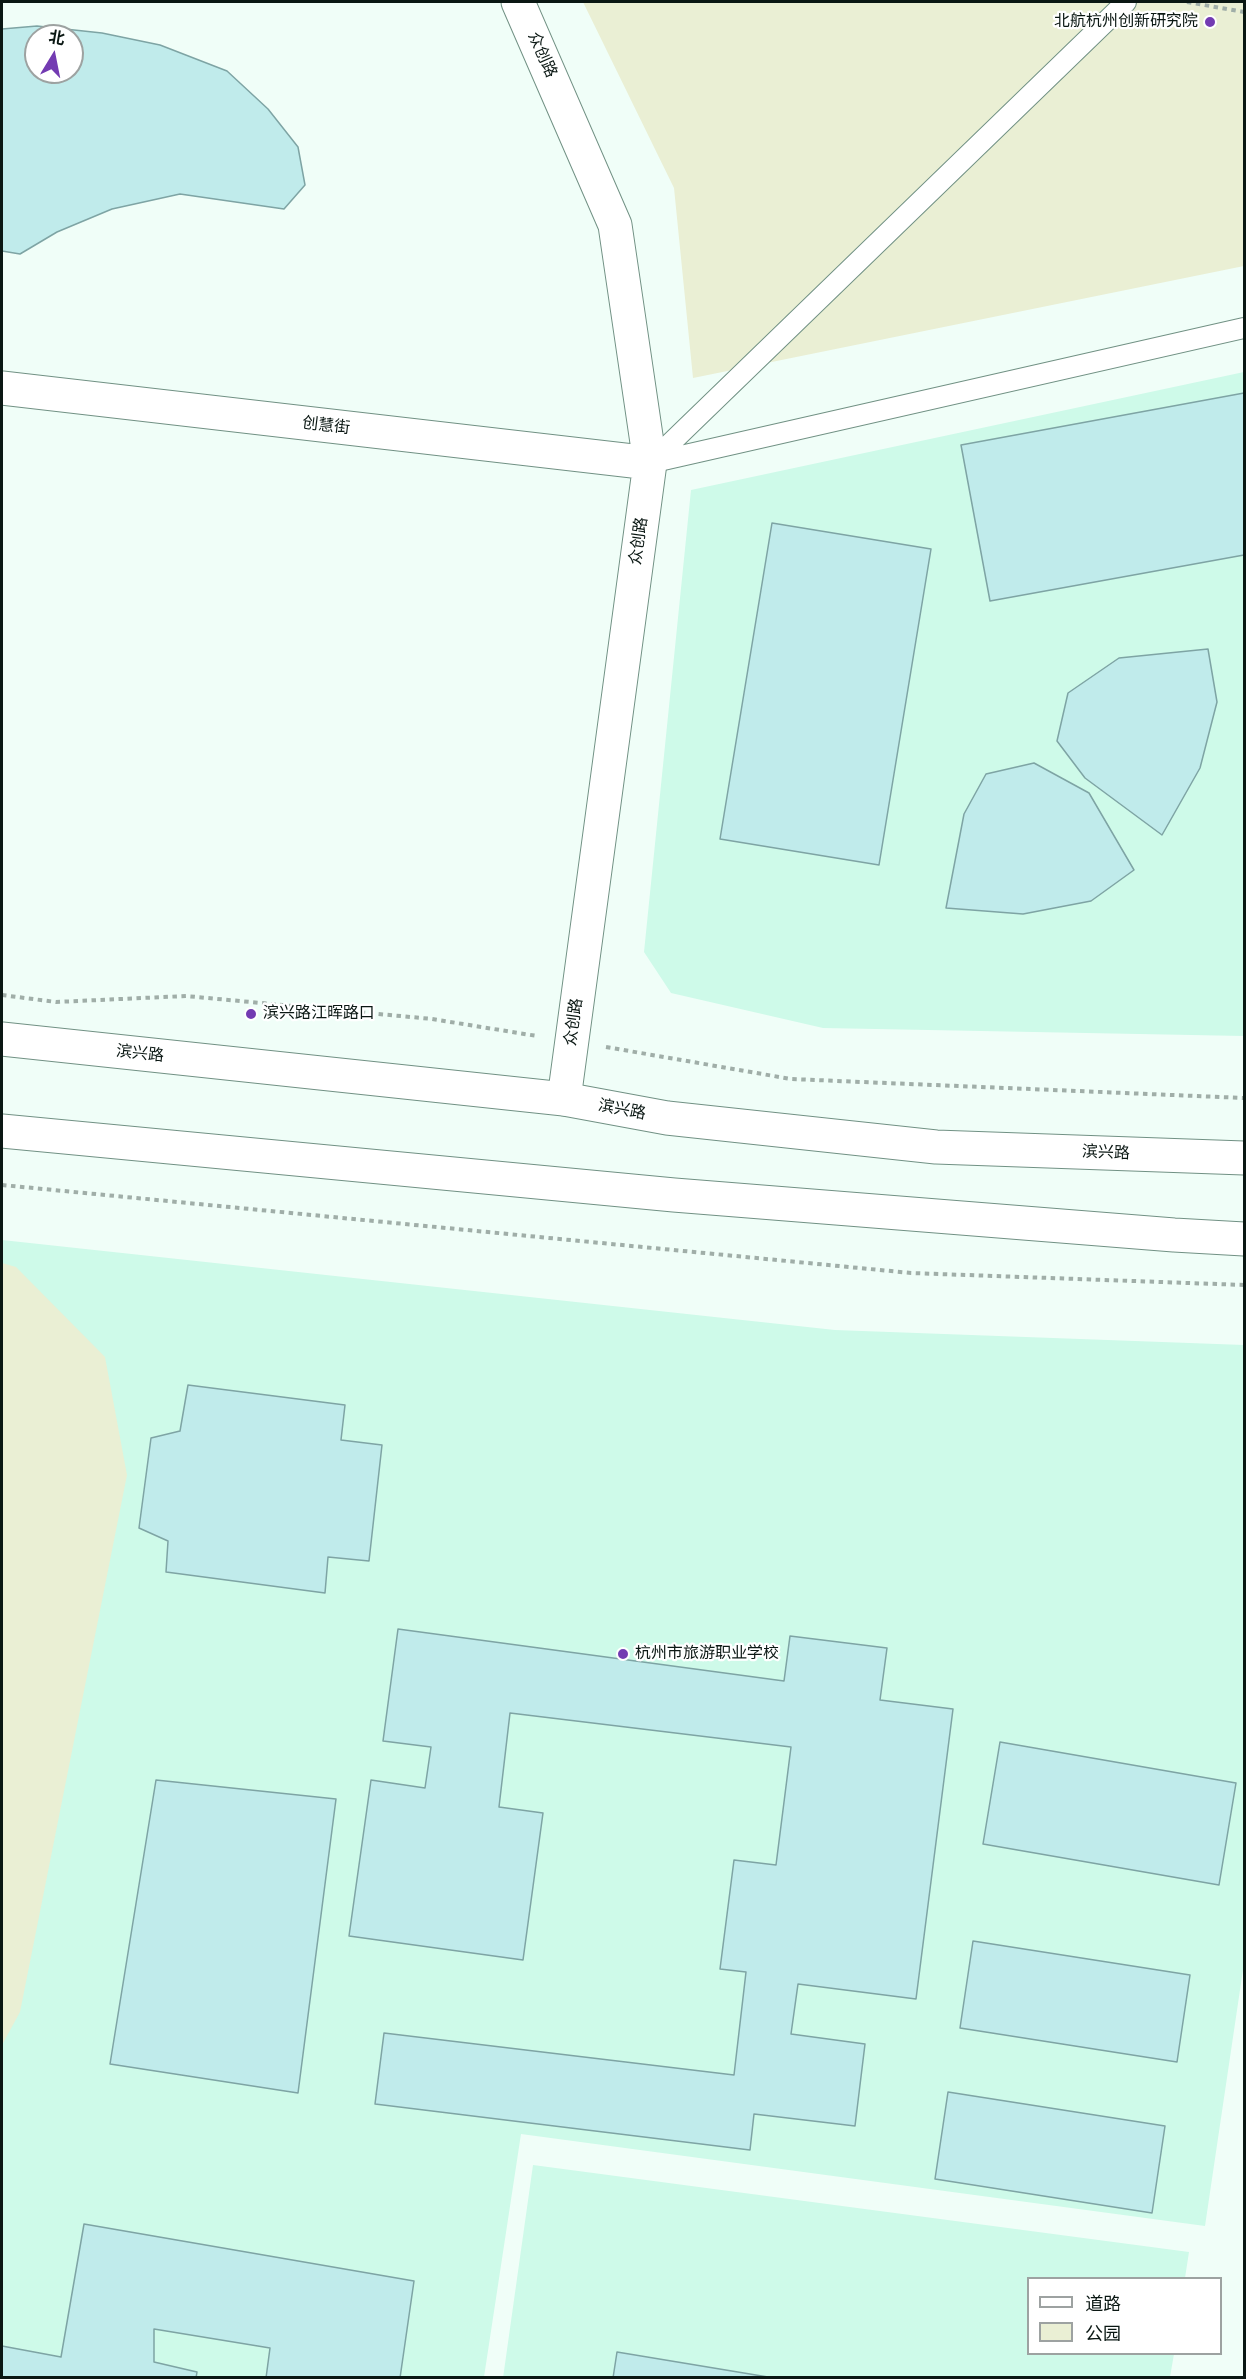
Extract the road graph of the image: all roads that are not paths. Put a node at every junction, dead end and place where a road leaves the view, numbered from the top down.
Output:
1 (518, 2) edge
2 (1126, 2) edge
3 (1245, 328) edge
4 (2, 388) edge
5 (650, 463) junction
6 (2, 1039) edge
7 (564, 1099) junction
8 (2, 1131) edge
9 (1245, 1158) edge
10 (1245, 1239) edge

1 - 5 main road, 众创路
2 - 5 lane
3 - 5 lane
4 - 5 main road, 创慧街
5 - 7 main road, 众创路
6 - 7 main road, 滨兴路
7 - 9 main road, 滨兴路
8 - 10 main road

